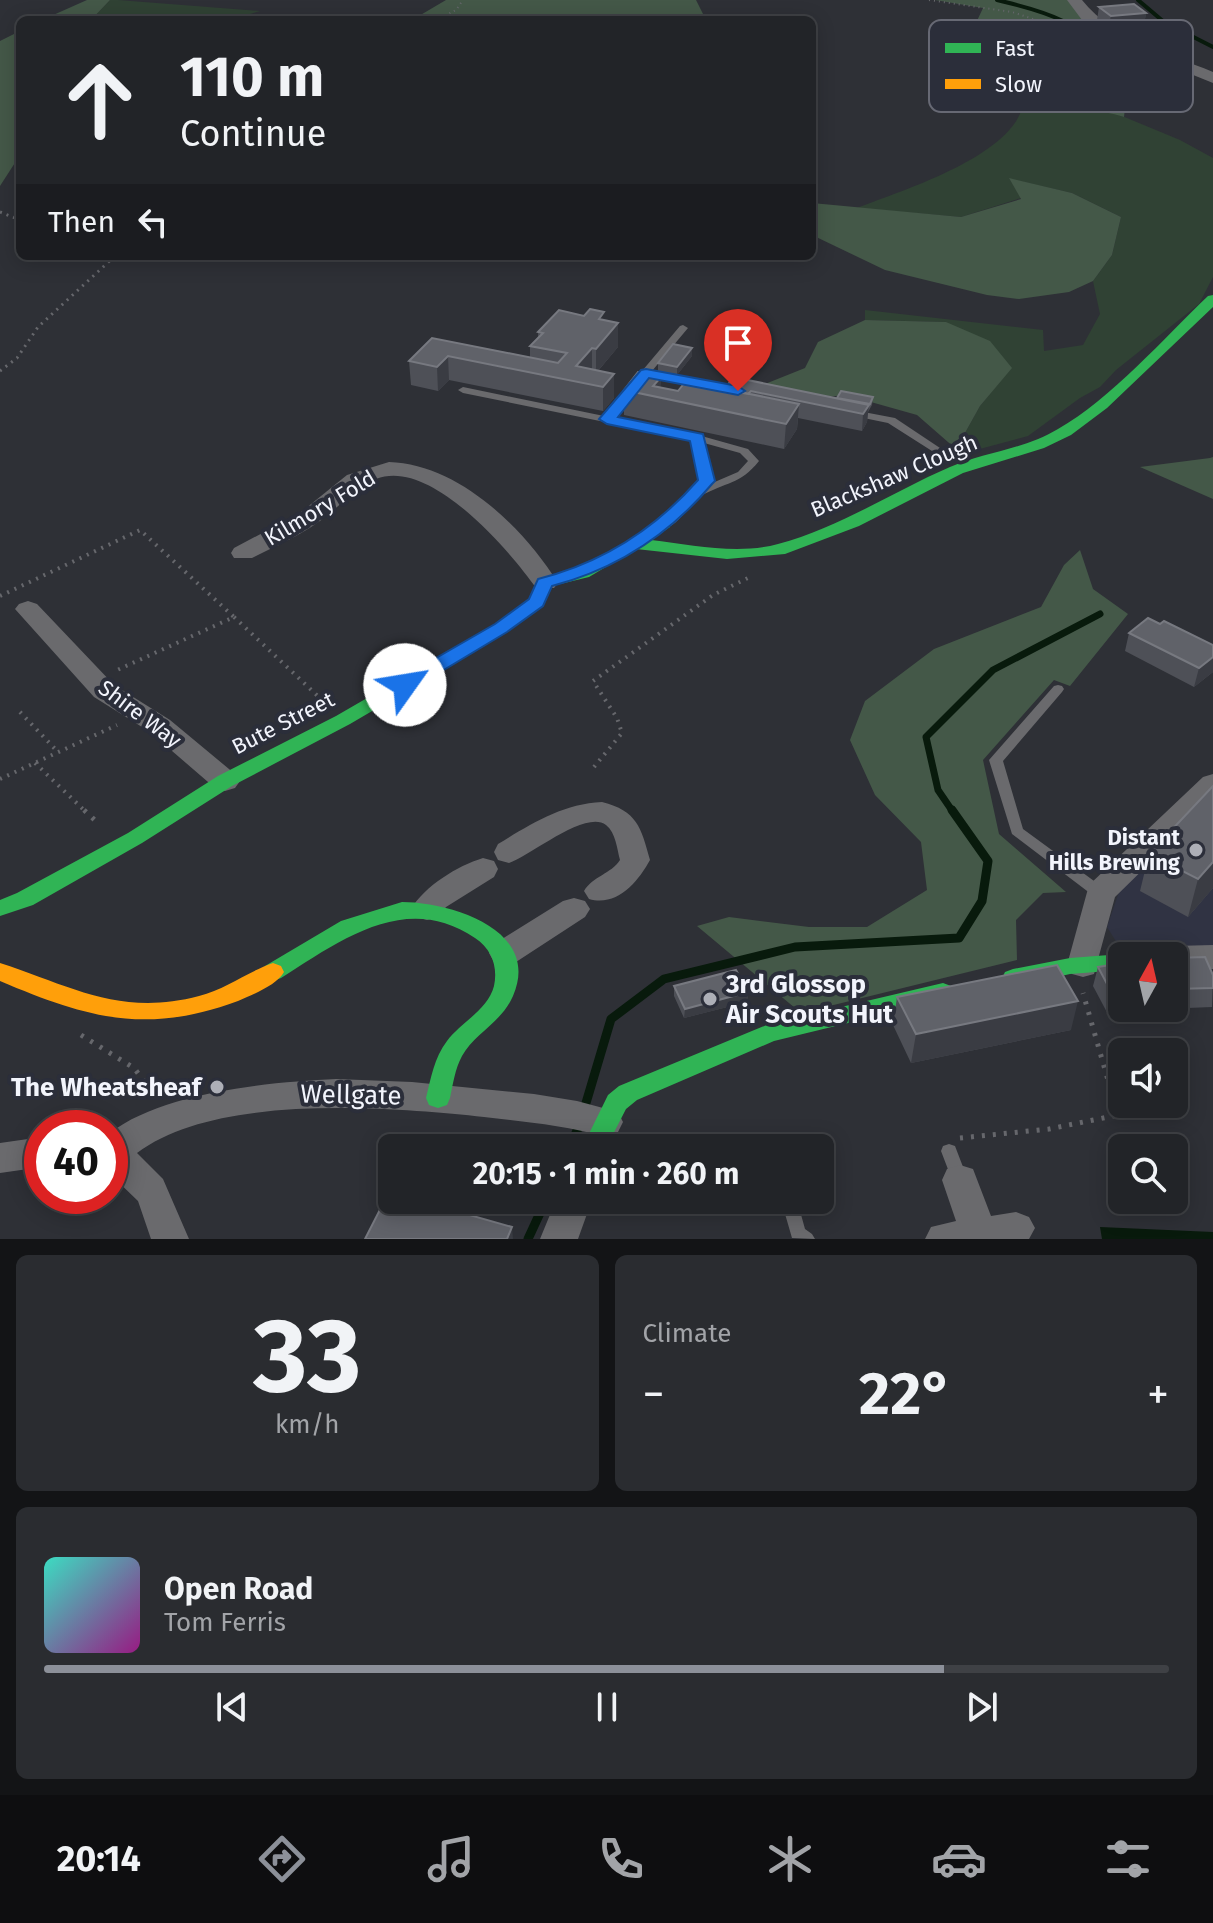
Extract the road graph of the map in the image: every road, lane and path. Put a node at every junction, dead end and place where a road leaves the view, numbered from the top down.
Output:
1 (463, 0) edge
2 (929, 0) edge
3 (1074, 0) edge
4 (444, 16) edge
5 (1034, 20) edge
6 (1090, 20) edge
7 (1193, 70) edge
8 (1213, 78) edge
9 (100, 260) edge
10 (110, 260) edge
11 (106, 263) junction
12 (1213, 299) edge
13 (683, 328) dead end
14 (0, 371) edge
15 (646, 373) junction
16 (463, 390) dead end
17 (753, 394) edge
18 (845, 411) edge
19 (607, 419) junction
20 (698, 438) junction
21 (947, 456) dead end
22 (695, 494) junction
23 (662, 527) joint
24 (637, 544) junction
25 (243, 553) dead end
26 (757, 574) dead end
27 (545, 583) junction
28 (0, 596) edge
29 (28, 609) dead end
30 (234, 617) junction
31 (94, 680) junction
32 (1058, 689) dead end
33 (20, 712) dead end
34 (141, 714) junction
35 (343, 720) junction
36 (58, 752) junction
37 (35, 763) junction
38 (594, 767) dead end
39 (0, 779) edge
40 (225, 781) junction
41 (1213, 784) edge
42 (119, 847) junction
43 (1100, 893) junction
44 (0, 908) edge
45 (427, 909) junction
46 (505, 953) junction
47 (1213, 957) edge
48 (1188, 958) edge
49 (1108, 963) edge
50 (1076, 966) junction
51 (0, 972) edge
52 (1001, 980) edge
53 (959, 989) edge
54 (78, 1034) dead end
55 (438, 1098) junction
56 (162, 1122) junction
57 (591, 1126) edge
58 (128, 1138) edge
59 (24, 1155) edge
60 (0, 1158) edge
61 (128, 1165) edge
62 (955, 1165) joint
63 (569, 1214) edge
64 (792, 1214) edge
65 (1016, 1228) dead end
66 (962, 1236) edge
67 (170, 1239) edge
68 (559, 1239) edge
69 (806, 1239) edge

1 - 4 path
2 - 5 path
3 - 6 street
7 - 8 street
9 - 11 path
10 - 11 path
11 - 14 path
12 - 24 street, Blackshaw Clough
13 - 15 lane
15 - 17 lane
15 - 19 lane
16 - 19 lane
18 - 21 lane
19 - 20 lane
20 - 22 lane
20 - 22 lane
22 - 23 lane
23 - 24 street
24 - 27 street
25 - 27 street, Kilmory Fold
26 - 38 path
27 - 35 street, Bute Street
28 - 30 path
29 - 31 street, Shire Way
30 - 31 path
30 - 35 path
31 - 34 street, Shire Way
32 - 43 lane
33 - 36 path
34 - 36 path
34 - 40 street, Shire Way
35 - 40 street, Bute Street
36 - 37 path
37 - 39 path
37 - 42 path
40 - 42 street, Bute Street
41 - 43 street
42 - 44 street, Bute Street
43 - 50 street
45 - 46 street
45 - 46 street
45 - 51 street
46 - 55 street
47 - 48 street
49 - 50 street
50 - 52 street
50 - 62 path
53 - 57 street
54 - 56 path
55 - 56 street, Wellgate
55 - 57 street, Wellgate
56 - 58 street, Wellgate
59 - 60 street
61 - 67 street
62 - 66 street
63 - 68 street
64 - 69 lane
65 - 66 street

